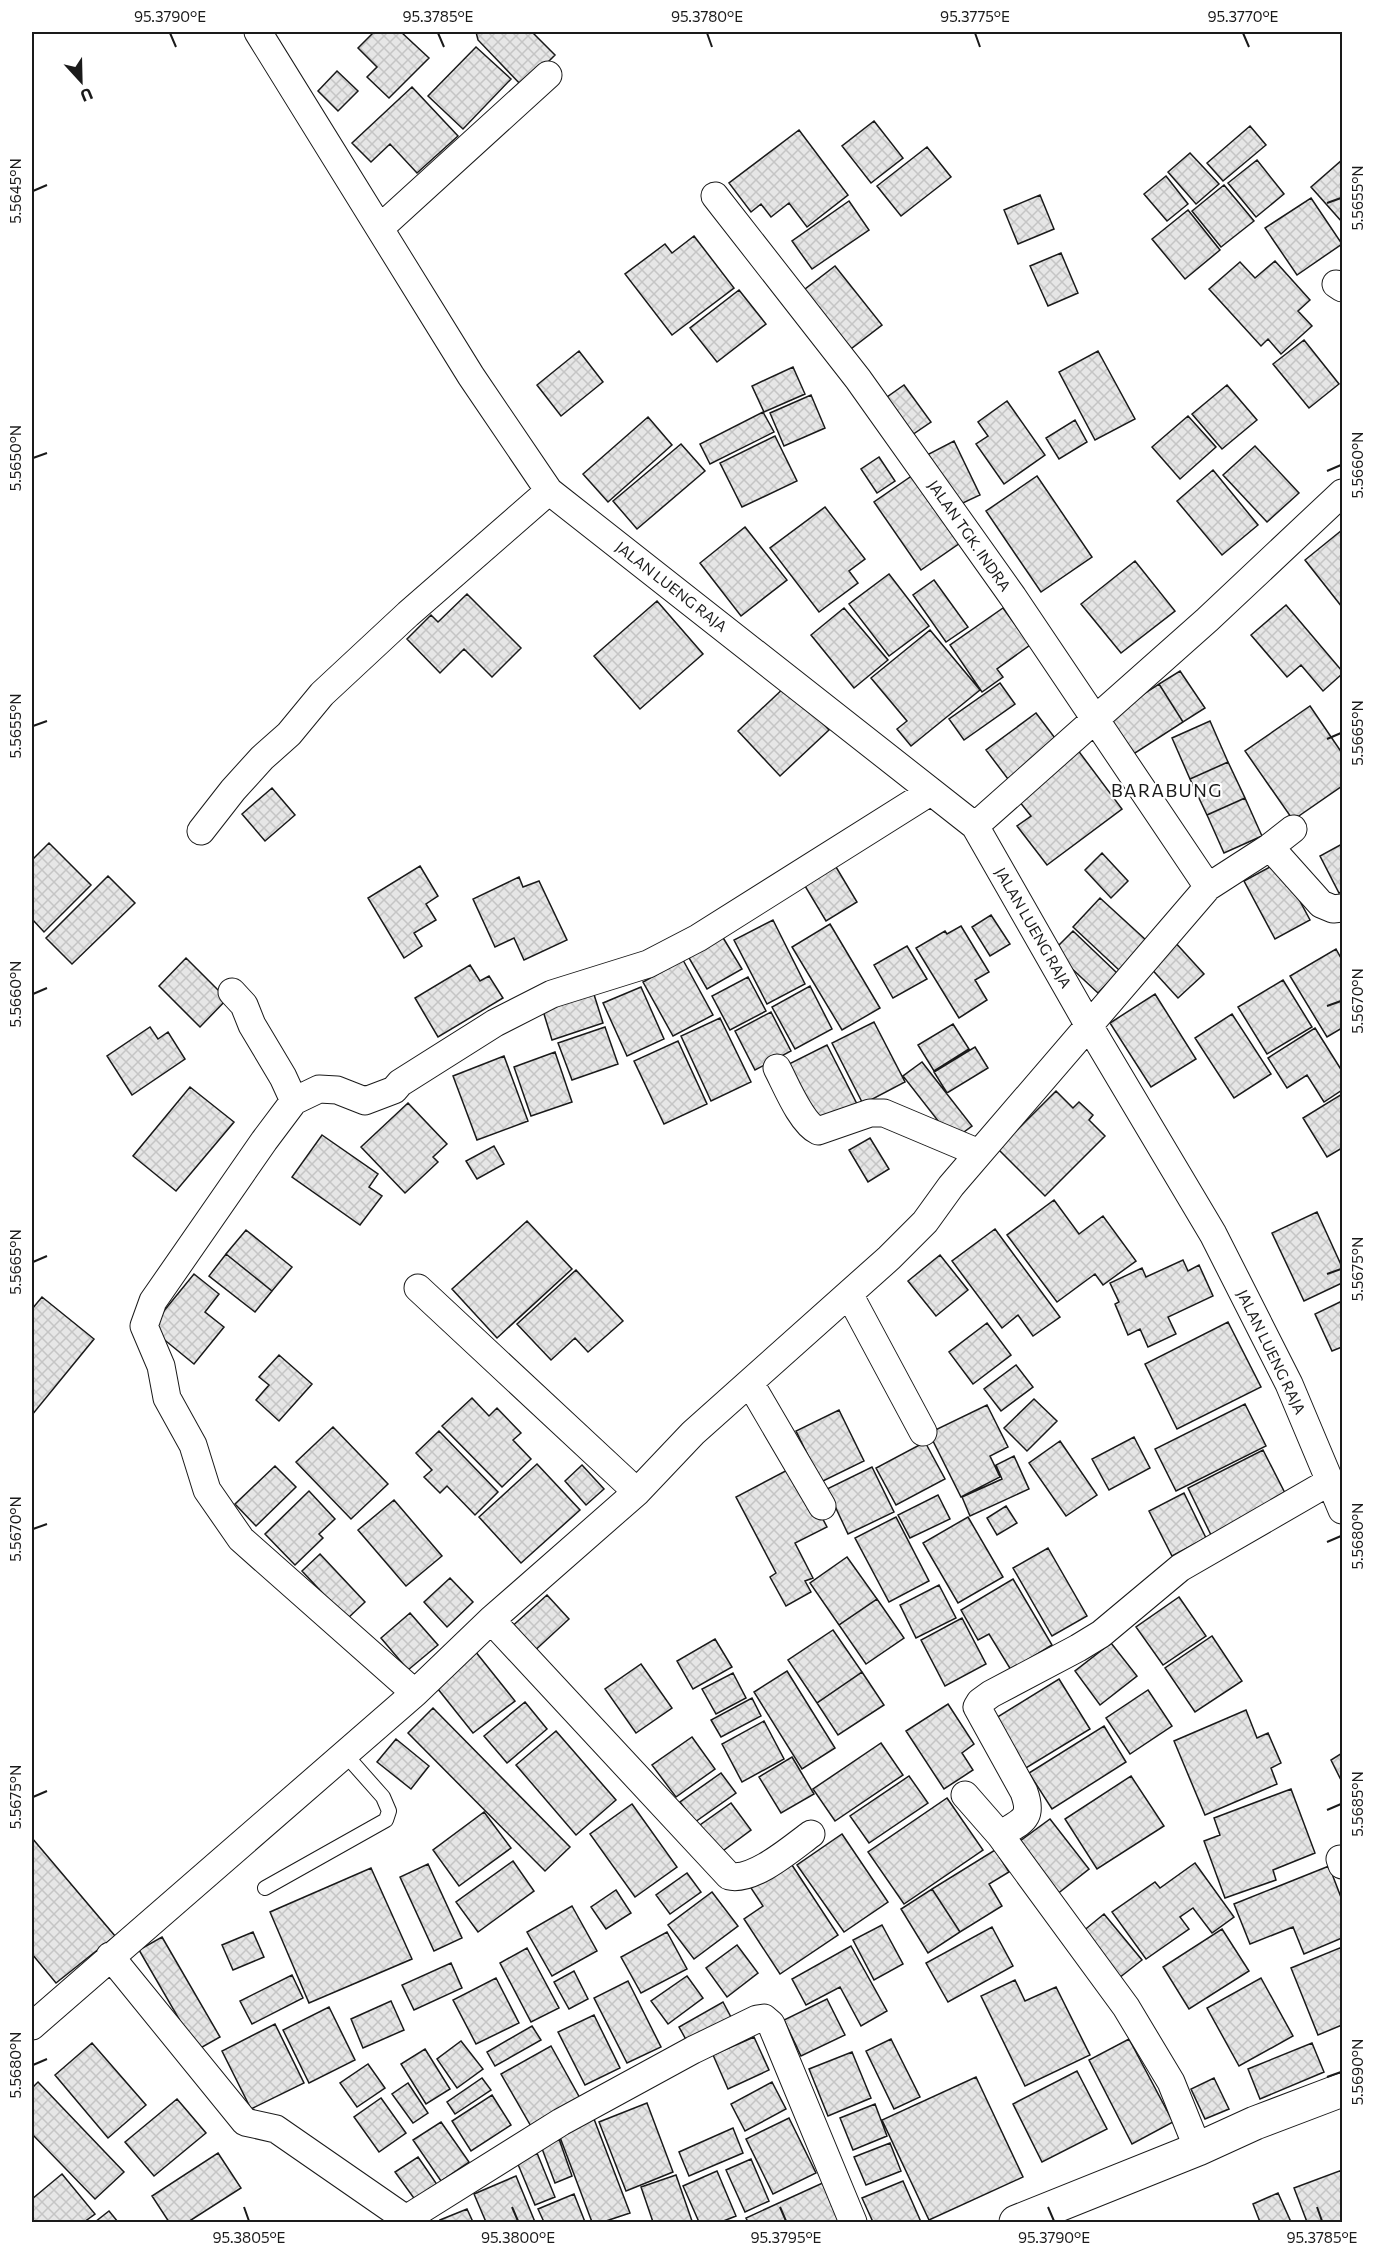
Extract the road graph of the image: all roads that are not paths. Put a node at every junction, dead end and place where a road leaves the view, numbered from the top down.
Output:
1 (258, 32) edge
2 (548, 75) dead end
3 (715, 196) dead end
4 (380, 228) junction
5 (549, 491) junction
6 (1342, 493) edge
7 (1096, 720) junction
8 (930, 792) junction
9 (975, 826) junction
10 (1293, 829) dead end
11 (201, 831) dead end
12 (1270, 848) junction
13 (1208, 887) junction
14 (1342, 908) edge
15 (232, 992) dead end
16 (1088, 1024) junction
17 (777, 1068) dead end
18 (294, 1101) junction
19 (979, 1153) junction
20 (418, 1288) dead end
21 (849, 1294) junction
22 (750, 1383) junction
23 (923, 1432) dead end
24 (1329, 1482) junction
25 (637, 1492) junction
26 (822, 1506) dead end
27 (1342, 1510) edge
28 (491, 1620) junction
29 (415, 1693) junction
30 (344, 1753) junction
31 (965, 1795) dead end
32 (811, 1834) dead end
33 (1000, 1835) junction
34 (265, 1888) dead end
35 (110, 1956) junction
36 (32, 2026) edge
37 (1342, 2090) edge
38 (1198, 2149) junction
39 (407, 2221) edge
40 (853, 2223) edge
41 (1016, 2223) edge

1 - 4 street, JALAN LUENG RAJA
2 - 4 street
3 - 7 street, JALAN TGK. INDRA
4 - 5 street, JALAN LUENG RAJA
5 - 8 street, JALAN LUENG RAJA
5 - 11 street
6 - 7 street
7 - 9 street
7 - 13 street, JALAN TGK. INDRA
8 - 9 street, JALAN LUENG RAJA
8 - 18 street
9 - 16 street, JALAN LUENG RAJA
10 - 12 street
12 - 13 street
12 - 14 street
13 - 16 street
15 - 18 street
16 - 19 street
16 - 24 street, JALAN LUENG RAJA
17 - 19 street
18 - 29 street
19 - 21 street
20 - 25 street
21 - 22 street
21 - 23 street
22 - 25 street
22 - 26 street
24 - 27 street, JALAN LUENG RAJA
24 - 33 street
25 - 28 street
28 - 29 street
28 - 32 street
29 - 30 street
30 - 34 lane
30 - 35 street
31 - 33 street
33 - 38 street
35 - 36 street
35 - 39 street
37 - 38 main road
38 - 41 main road
39 - 40 street

